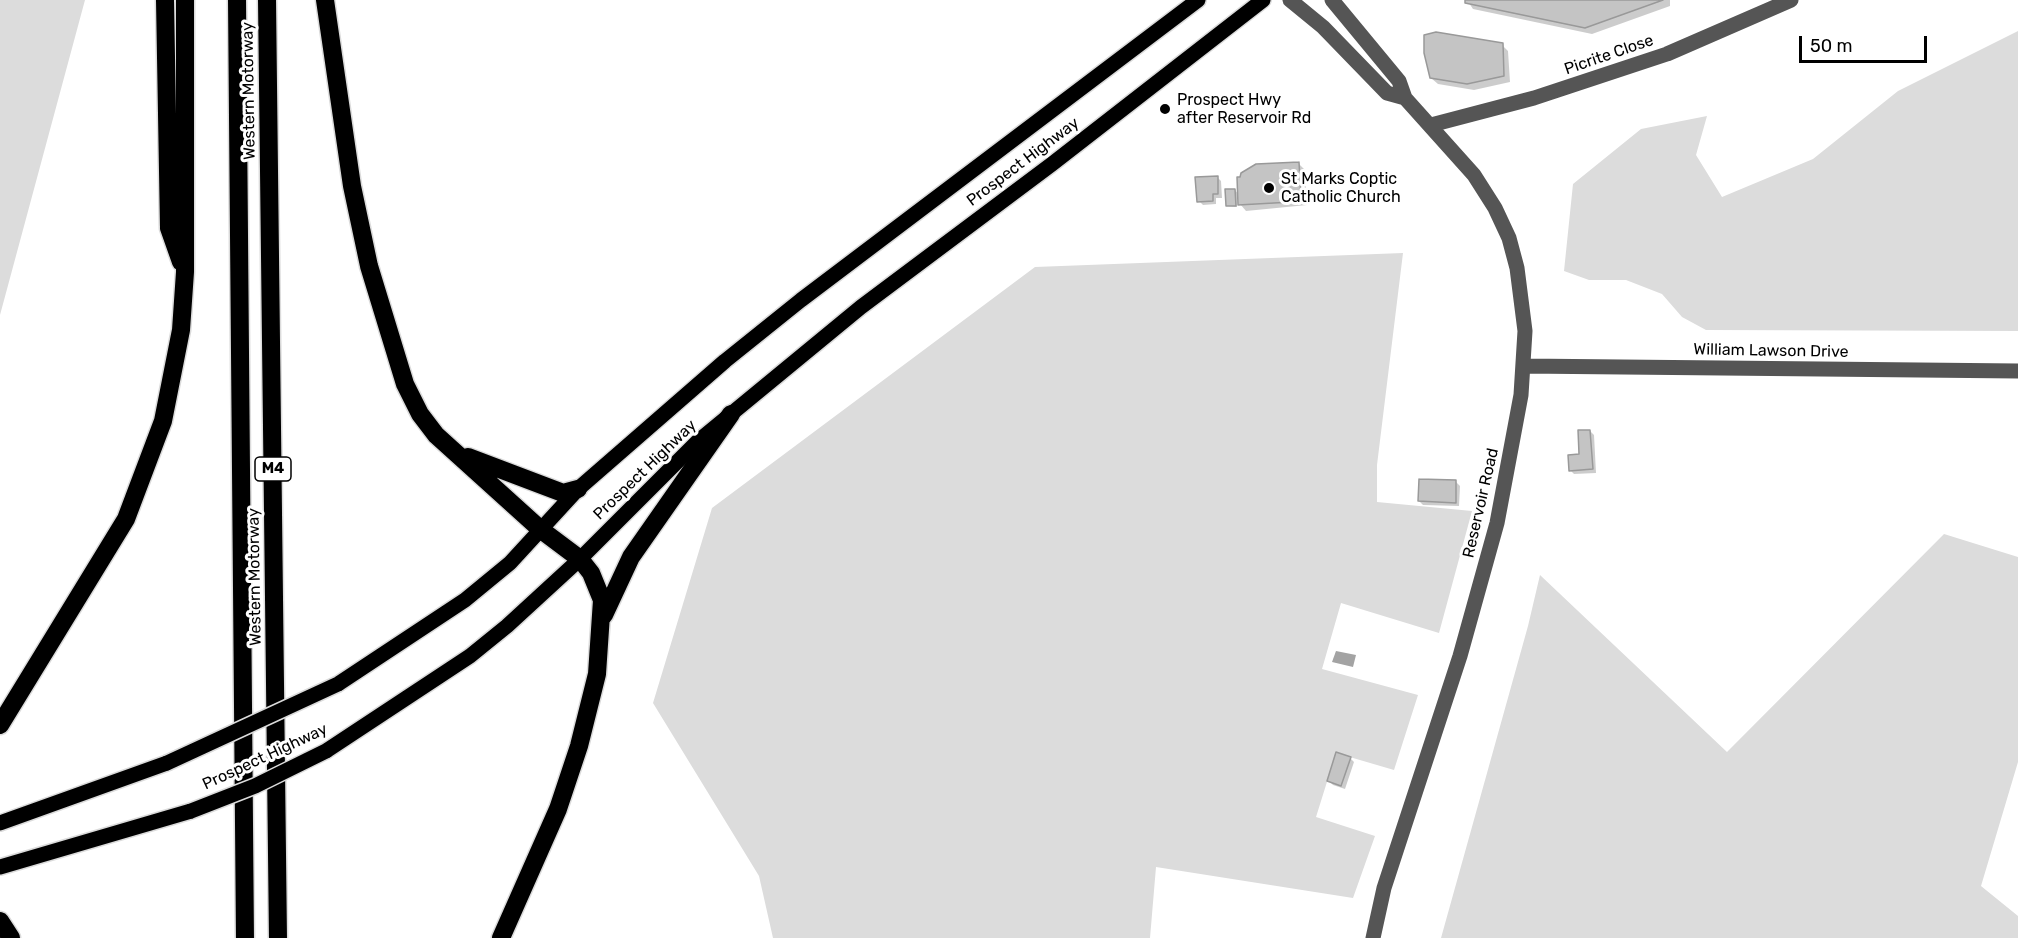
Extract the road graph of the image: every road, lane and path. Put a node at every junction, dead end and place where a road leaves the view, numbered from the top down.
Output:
1 (165, 0) edge
2 (185, 0) edge
3 (237, 0) edge
4 (267, 0) edge
5 (325, 0) edge
6 (1198, 0) edge
7 (1263, 0) edge
8 (1290, 0) edge
9 (1332, 0) edge
10 (1791, 0) edge
11 (1405, 98) junction
12 (1431, 125) junction
13 (185, 272) junction
14 (1524, 366) junction
15 (2018, 371) edge
16 (731, 414) junction
17 (458, 453) junction
18 (578, 489) junction
19 (540, 529) junction
20 (580, 559) junction
21 (602, 620) junction
22 (0, 725) edge
23 (0, 823) edge
24 (0, 867) edge
25 (0, 921) edge
26 (11, 938) edge
27 (245, 938) edge
28 (278, 938) edge
29 (501, 938) edge
30 (1373, 938) edge

1 - 13 highway
2 - 13 highway
3 - 27 highway, Western Motorway / M4
4 - 28 highway, Western Motorway / M4
5 - 17 highway
6 - 18 main road, Prospect Highway
7 - 16 main road, Prospect Highway
8 - 11 street, Reservoir Road
9 - 11 street, Reservoir Road
10 - 12 street, Picrite Close
11 - 12 street, Reservoir Road
12 - 14 street, Reservoir Road
13 - 22 highway
14 - 15 street, William Lawson Drive
14 - 30 street, Reservoir Road
16 - 20 main road, Prospect Highway
16 - 21 highway
17 - 18 highway
17 - 19 highway
18 - 19 main road, Prospect Highway
19 - 20 highway
19 - 23 main road, Prospect Highway, bridge
20 - 21 highway
20 - 24 main road, Prospect Highway, bridge
21 - 29 highway
25 - 26 highway

